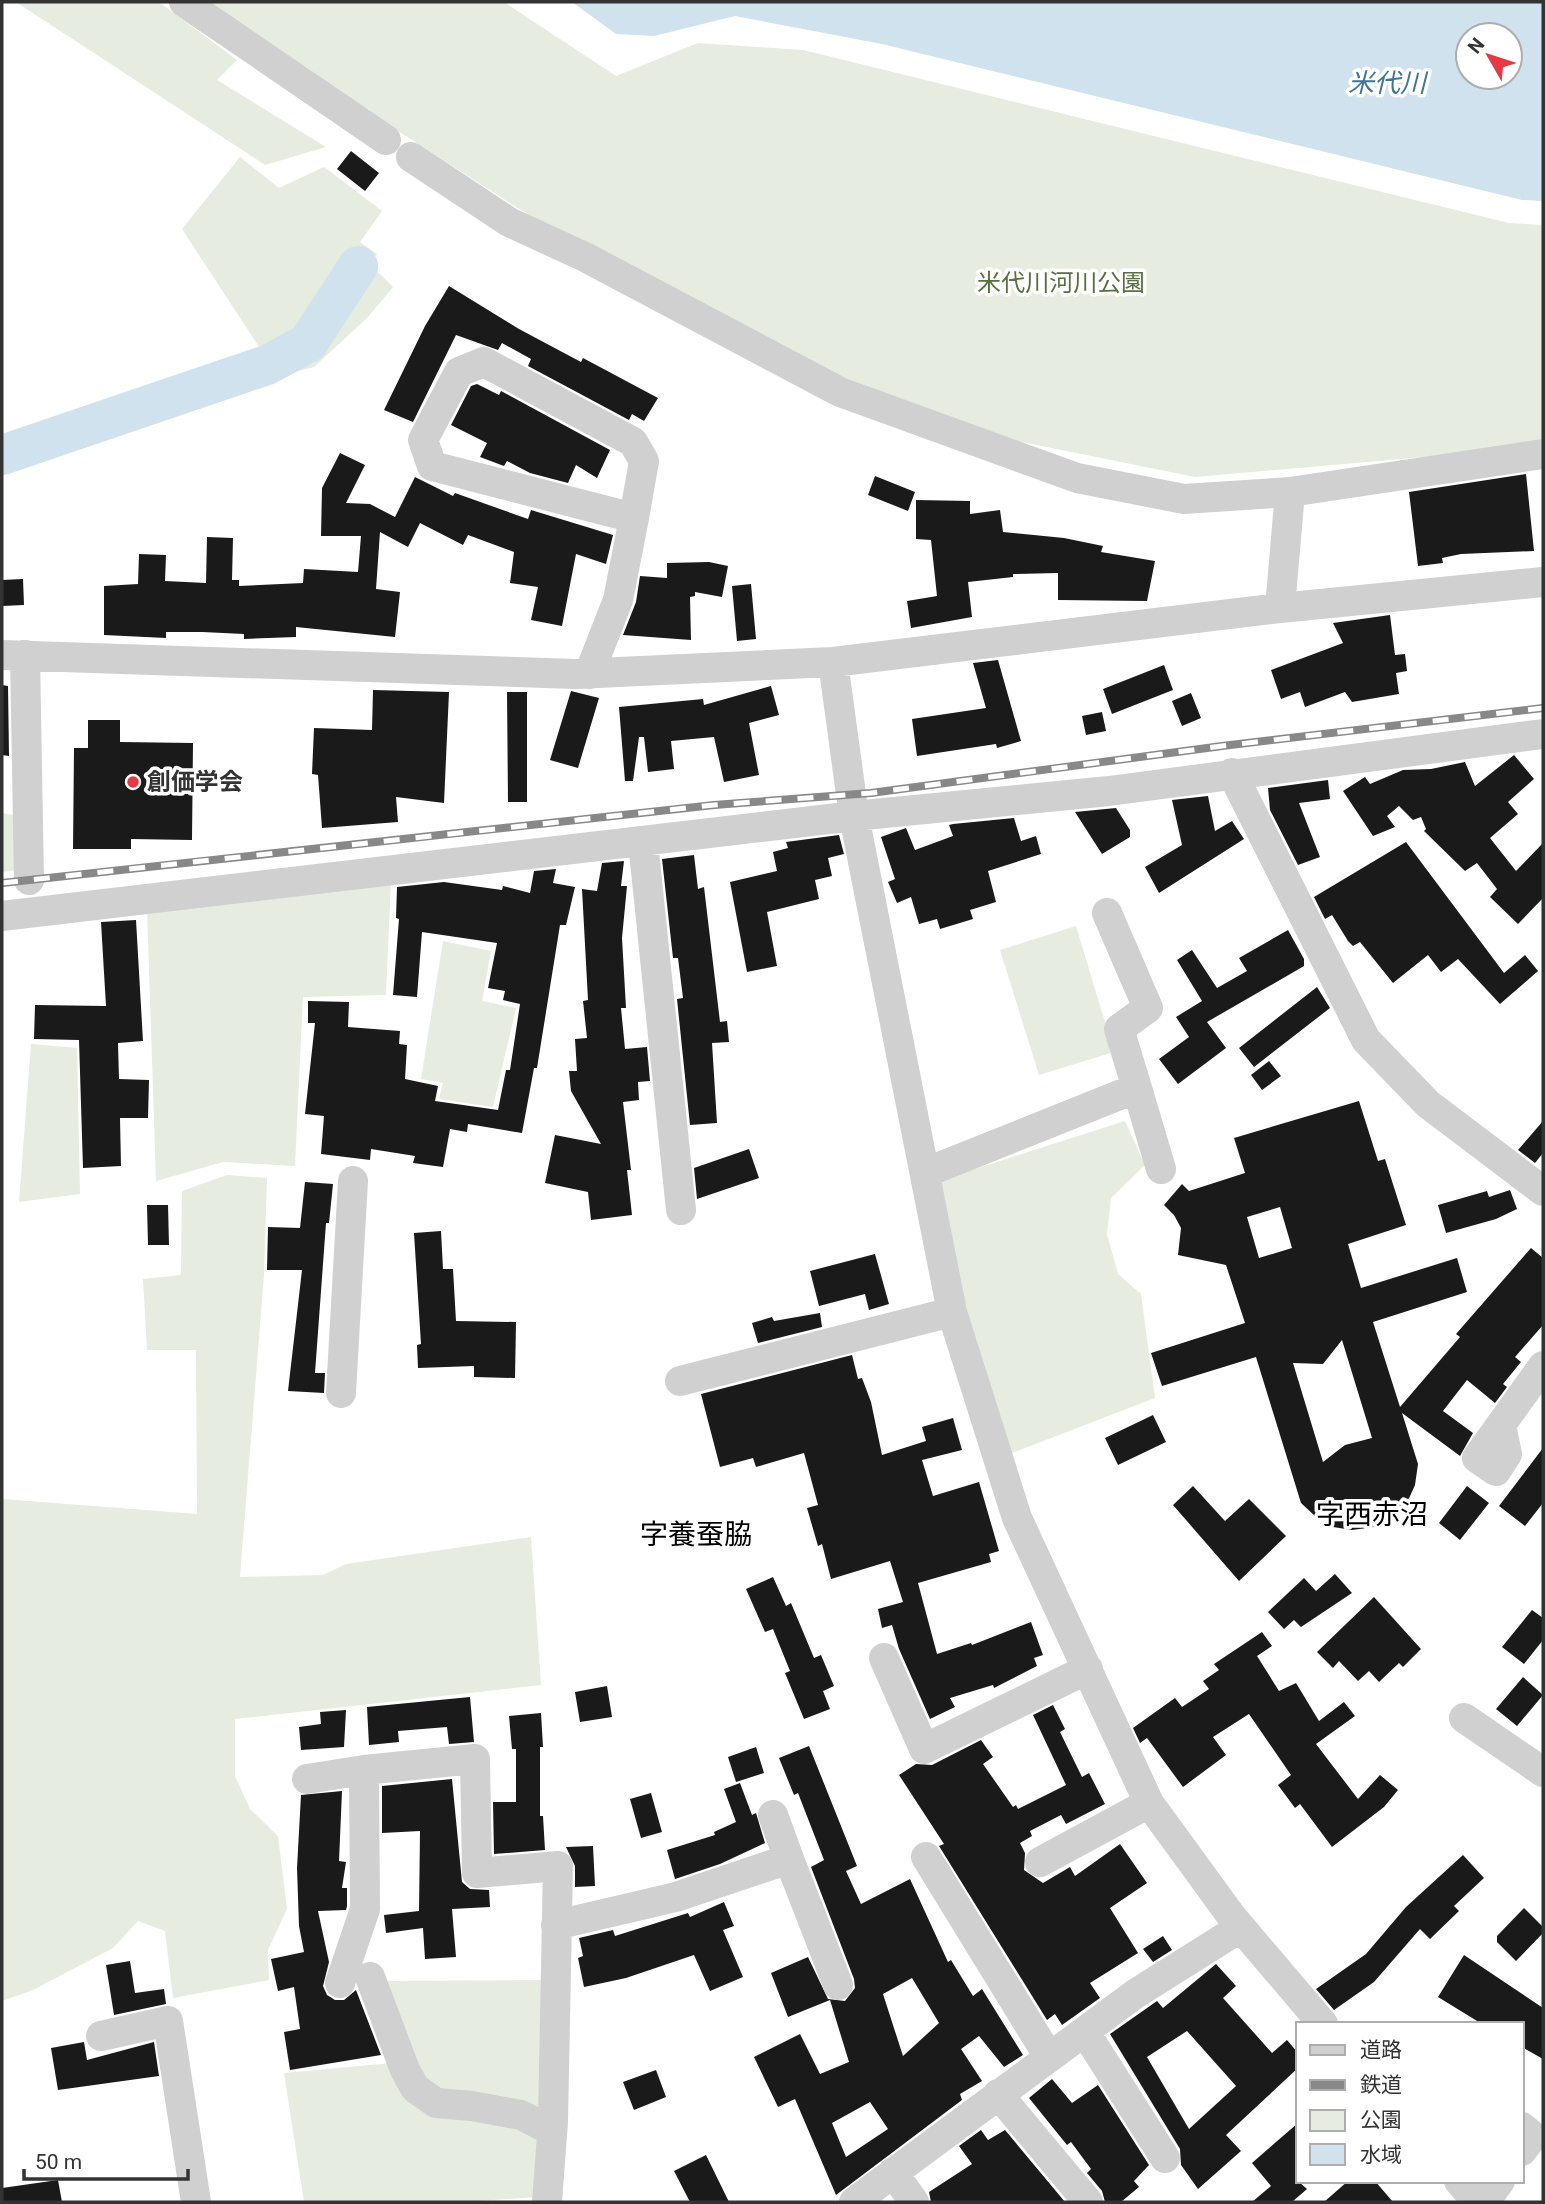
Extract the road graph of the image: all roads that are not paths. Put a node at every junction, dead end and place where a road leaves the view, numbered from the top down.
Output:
1 (184, 2) edge
2 (386, 140) dead end
3 (411, 157) dead end
4 (1543, 454) edge
5 (1290, 492) junction
6 (634, 518) junction
7 (1543, 582) edge
8 (1280, 608) junction
9 (13, 655) edge
10 (834, 662) junction
11 (589, 674) junction
12 (1543, 734) edge
13 (1232, 773) junction
14 (854, 816) junction
15 (643, 842) junction
16 (29, 880) dead end
17 (1107, 913) dead end
18 (2, 916) edge
19 (1137, 1088) junction
20 (1161, 1169) dead end
21 (927, 1172) junction
22 (353, 1181) dead end
23 (1543, 1191) edge
24 (681, 1210) dead end
25 (952, 1312) junction
26 (1543, 1366) edge
27 (680, 1381) dead end
28 (341, 1393) dead end
29 (1501, 1425) dead end
30 (884, 1658) dead end
31 (1088, 1669) junction
32 (1464, 1718) dead end
33 (364, 1770) junction
34 (1543, 1772) edge
35 (307, 1779) dead end
36 (1149, 1803) junction
37 (773, 1815) dead end
38 (926, 1857) dead end
39 (789, 1859) junction
40 (1040, 1862) dead end
41 (556, 1925) junction
42 (1240, 1928) junction
43 (370, 1977) dead end
44 (340, 1983) dead end
45 (838, 1985) dead end
46 (1321, 2022) edge
47 (1086, 2032) junction
48 (101, 2036) dead end
49 (1049, 2057) junction
50 (998, 2094) junction
51 (1524, 2129) edge
52 (552, 2131) junction
53 (1524, 2148) edge
54 (1165, 2158) dead end
55 (893, 2172) junction
56 (1461, 2183) edge
57 (1499, 2183) edge
58 (196, 2202) edge
59 (547, 2202) edge
60 (854, 2202) edge
61 (914, 2202) edge
62 (1088, 2202) edge
63 (1478, 2202) edge
64 (1485, 2202) edge

1 - 2 street
3 - 5 street
4 - 5 street
5 - 8 street
6 - 6 street
6 - 11 street
7 - 8 street
8 - 10 street
9 - 11 street
9 - 16 street
10 - 11 street
10 - 14 street
12 - 13 street
13 - 14 street
13 - 23 street
14 - 15 street
14 - 21 street
15 - 18 street
15 - 24 street
17 - 19 street
19 - 20 street
19 - 21 street
21 - 25 street
22 - 28 street
25 - 27 street
25 - 31 street
26 - 29 street
30 - 31 street
31 - 36 street
32 - 34 street
33 - 35 street
33 - 41 street
33 - 44 street
36 - 40 street
36 - 42 street
37 - 39 street
38 - 49 street
39 - 41 street
39 - 45 street
41 - 52 street
42 - 46 street
42 - 47 street
43 - 52 street
47 - 49 street
47 - 54 street
48 - 58 street
49 - 50 street
50 - 55 street
50 - 62 street
51 - 53 street
52 - 59 street
55 - 60 street
55 - 61 street
56 - 63 street
57 - 64 street

